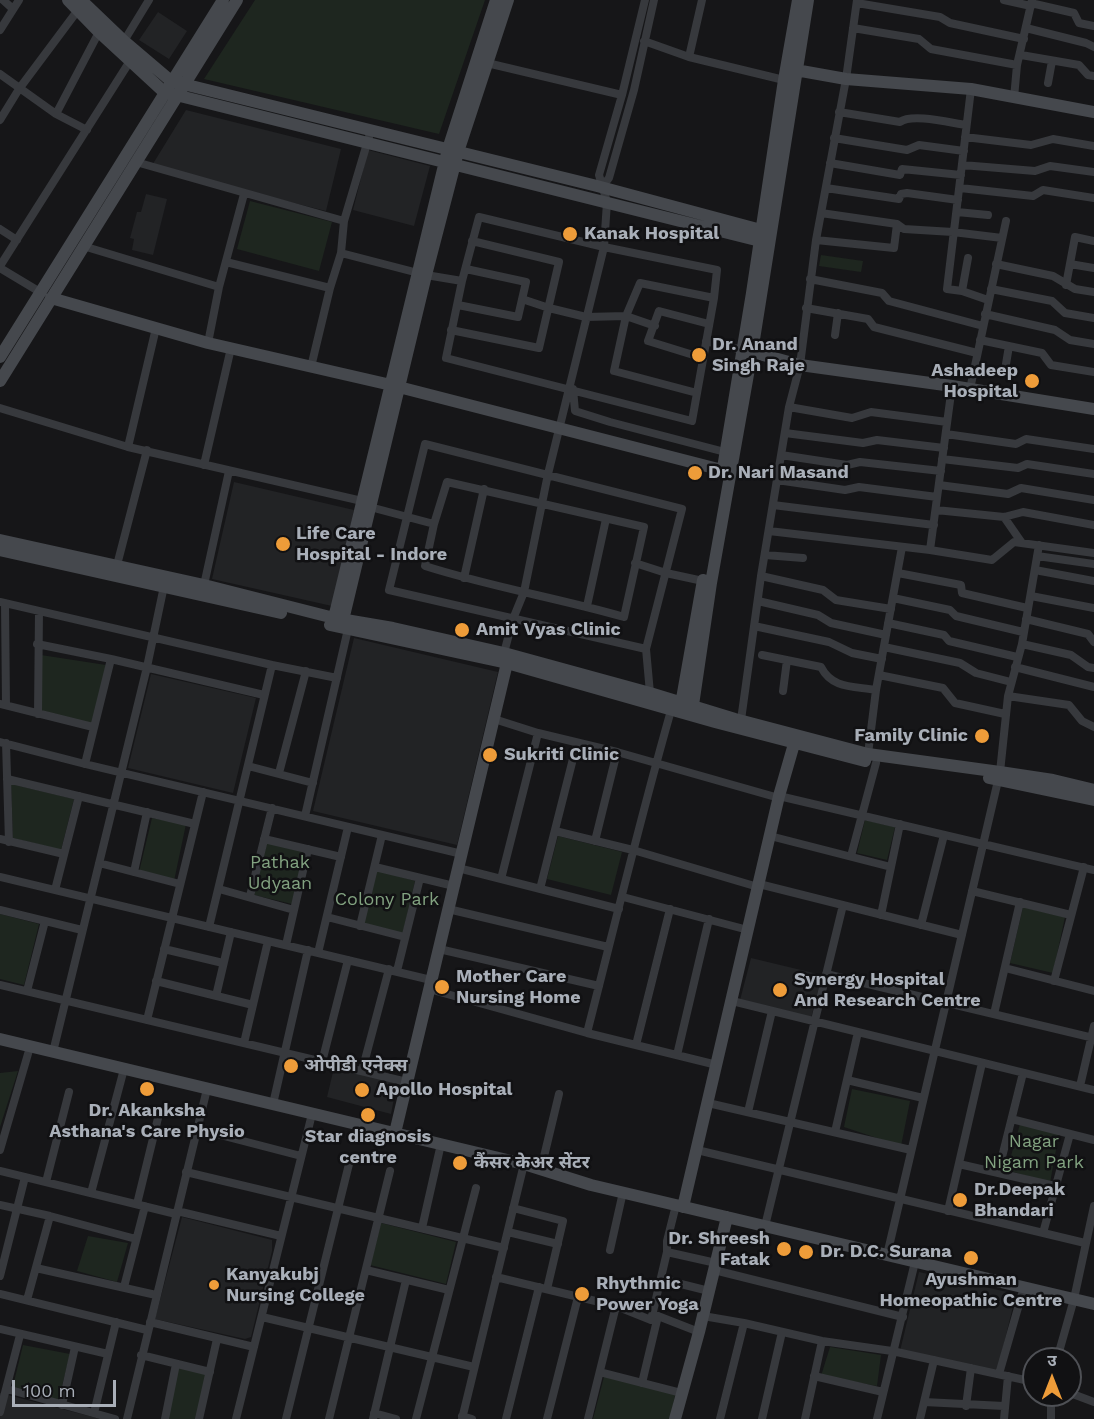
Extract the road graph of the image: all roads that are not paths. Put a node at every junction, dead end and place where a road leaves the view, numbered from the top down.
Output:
1 (3, 0) edge
2 (19, 0) edge
3 (68, 0) edge
4 (136, 0) edge
5 (223, 0) edge
6 (237, 0) edge
7 (496, 0) edge
8 (508, 0) edge
9 (645, 0) edge
10 (654, 0) edge
11 (702, 0) edge
12 (798, 0) edge
13 (808, 0) edge
14 (1004, 0) edge
15 (857, 2) edge
16 (147, 3) edge
17 (1031, 3) edge
18 (80, 5) edge
19 (13, 9) junction
20 (3, 20) edge
21 (1094, 26) edge
22 (853, 28) junction
23 (1026, 28) junction
24 (0, 30) edge
25 (99, 32) junction
26 (1024, 39) junction
27 (124, 41) junction
28 (644, 41) junction
29 (1094, 48) edge
30 (1021, 55) junction
31 (689, 57) junction
32 (129, 61) junction
33 (1052, 61) junction
34 (487, 63) junction
35 (1017, 65) junction
36 (789, 73) junction
37 (0, 74) edge
38 (1094, 76) edge
39 (846, 78) junction
40 (171, 81) junction
41 (1048, 83) dead end
42 (19, 89) junction
43 (971, 89) junction
44 (181, 90) junction
45 (164, 92) junction
46 (622, 95) junction
47 (1014, 98) junction
48 (839, 112) junction
49 (1094, 112) edge
50 (56, 114) junction
51 (0, 120) edge
52 (966, 125) junction
53 (87, 130) junction
54 (369, 136) junction
55 (965, 137) junction
56 (834, 138) junction
57 (1094, 146) edge
58 (963, 151) junction
59 (451, 157) junction
60 (136, 162) junction
61 (830, 163) junction
62 (962, 165) junction
63 (1094, 172) edge
64 (960, 175) junction
65 (601, 188) junction
66 (826, 188) junction
67 (960, 188) junction
68 (244, 194) junction
69 (1094, 198) edge
70 (958, 200) junction
71 (607, 202) junction
72 (957, 212) junction
73 (821, 213) junction
74 (988, 215) dead end
75 (344, 221) junction
76 (1006, 221) dead end
77 (897, 224) junction
78 (0, 229) edge
79 (953, 232) junction
80 (761, 236) junction
81 (1002, 238) junction
82 (17, 240) junction
83 (816, 240) junction
84 (472, 241) junction
85 (1094, 241) edge
86 (83, 246) junction
87 (604, 247) junction
88 (341, 253) junction
89 (968, 258) dead end
90 (226, 262) junction
91 (996, 264) junction
92 (1070, 264) junction
93 (0, 267) edge
94 (1094, 268) edge
95 (466, 269) junction
96 (421, 274) junction
97 (810, 279) junction
98 (462, 281) junction
99 (1066, 285) junction
100 (219, 287) junction
101 (330, 288) junction
102 (991, 289) junction
103 (962, 291) junction
104 (1094, 292) edge
105 (45, 295) junction
106 (714, 298) junction
107 (522, 299) junction
108 (988, 300) junction
109 (458, 305) junction
110 (549, 308) junction
111 (806, 308) junction
112 (838, 313) junction
113 (985, 314) junction
114 (626, 316) junction
115 (586, 317) junction
116 (1094, 318) edge
117 (709, 324) junction
118 (655, 326) junction
119 (983, 326) junction
120 (156, 328) junction
121 (451, 330) junction
122 (835, 335) dead end
123 (980, 340) junction
124 (706, 341) junction
125 (208, 343) junction
126 (1094, 345) edge
127 (1009, 346) junction
128 (231, 348) junction
129 (747, 352) junction
130 (977, 353) junction
131 (0, 357) edge
132 (703, 358) junction
133 (800, 365) junction
134 (311, 367) junction
135 (1005, 370) dead end
136 (1094, 372) edge
137 (0, 381) edge
138 (395, 386) junction
139 (952, 386) junction
140 (571, 389) junction
141 (970, 389) junction
142 (698, 393) junction
143 (789, 407) junction
144 (0, 408) edge
145 (1094, 409) edge
146 (947, 422) junction
147 (560, 429) junction
148 (785, 433) junction
149 (946, 434) junction
150 (128, 447) junction
151 (944, 448) junction
152 (1094, 449) edge
153 (147, 450) junction
154 (725, 452) junction
155 (782, 455) junction
156 (942, 459) junction
157 (204, 465) junction
158 (722, 470) junction
159 (229, 471) junction
160 (940, 471) junction
161 (548, 474) junction
162 (1094, 474) edge
163 (777, 480) junction
164 (939, 485) junction
165 (484, 489) junction
166 (937, 497) junction
167 (1094, 500) edge
168 (542, 503) junction
169 (366, 504) junction
170 (773, 505) junction
171 (936, 510) junction
172 (405, 517) junction
173 (1004, 517) junction
174 (606, 519) junction
175 (434, 524) junction
176 (934, 525) junction
177 (1094, 525) edge
178 (769, 531) junction
179 (0, 540) edge
180 (1022, 543) junction
181 (1039, 545) junction
182 (903, 547) junction
183 (0, 550) edge
184 (930, 550) junction
185 (1094, 553) edge
186 (765, 555) junction
187 (1036, 556) junction
188 (803, 558) dead end
189 (635, 563) junction
190 (1094, 564) edge
191 (117, 565) junction
192 (1035, 570) junction
193 (666, 573) junction
194 (898, 573) junction
195 (761, 576) junction
196 (464, 578) junction
197 (703, 581) junction
198 (1094, 581) edge
199 (204, 585) junction
200 (164, 586) junction
201 (524, 592) junction
202 (1031, 596) junction
203 (893, 598) junction
204 (758, 601) junction
205 (2, 603) edge
206 (587, 606) junction
207 (1027, 608) junction
208 (1094, 608) edge
209 (891, 609) junction
210 (39, 611) junction
211 (513, 619) junction
212 (1026, 620) junction
213 (340, 623) junction
214 (888, 623) junction
215 (754, 626) junction
216 (1023, 632) junction
217 (886, 635) junction
218 (154, 636) junction
219 (1094, 642) edge
220 (37, 644) junction
221 (1022, 644) junction
222 (884, 647) junction
223 (645, 649) junction
224 (762, 655) dead end
225 (506, 658) junction
226 (111, 659) junction
227 (882, 659) junction
228 (787, 660) junction
229 (1016, 662) junction
230 (272, 665) junction
231 (147, 667) junction
232 (1094, 668) edge
233 (306, 671) junction
234 (879, 675) junction
235 (337, 678) junction
236 (1011, 682) junction
237 (1094, 687) edge
238 (876, 690) junction
239 (783, 691) dead end
240 (650, 693) junction
241 (264, 695) junction
242 (1008, 696) junction
243 (3, 704) edge
244 (681, 708) junction
245 (38, 714) junction
246 (1005, 714) junction
247 (494, 719) junction
248 (741, 720) junction
249 (93, 727) junction
250 (1094, 727) edge
251 (538, 733) junction
252 (3, 742) edge
253 (577, 743) junction
254 (794, 744) junction
255 (617, 752) junction
256 (872, 758) junction
257 (655, 763) junction
258 (85, 764) junction
259 (248, 766) junction
260 (120, 772) junction
261 (279, 773) junction
262 (999, 776) junction
263 (7, 779) junction
264 (313, 783) junction
265 (1094, 790) edge
266 (203, 792) junction
267 (79, 796) junction
268 (779, 797) junction
269 (1094, 800) edge
270 (240, 801) junction
271 (113, 804) junction
272 (272, 808) junction
273 (147, 812) junction
274 (861, 815) junction
275 (305, 816) junction
276 (195, 824) junction
277 (900, 824) junction
278 (348, 827) junction
279 (555, 831) junction
280 (382, 835) junction
281 (944, 835) junction
282 (770, 836) junction
283 (264, 839) junction
284 (4, 840) edge
285 (595, 841) junction
286 (983, 844) junction
287 (308, 849) junction
288 (633, 850) junction
289 (64, 854) junction
290 (462, 854) junction
291 (851, 856) junction
292 (341, 857) junction
293 (99, 863) junction
294 (375, 867) junction
295 (891, 867) junction
296 (1084, 867) junction
297 (458, 868) junction
298 (1094, 870) edge
299 (134, 872) junction
300 (0, 877) edge
301 (420, 878) junction
302 (501, 879) junction
303 (180, 884) junction
304 (759, 885) junction
305 (454, 886) junction
306 (219, 889) junction
307 (540, 889) junction
308 (55, 890) junction
309 (972, 891) junction
310 (250, 896) junction
311 (623, 897) junction
312 (90, 898) junction
313 (1020, 902) junction
314 (843, 905) junction
315 (448, 909) junction
316 (619, 909) junction
317 (670, 909) junction
318 (0, 910) edge
319 (294, 910) junction
320 (881, 915) junction
321 (1071, 915) junction
322 (327, 917) junction
323 (172, 918) junction
324 (709, 919) junction
325 (45, 921) junction
326 (921, 925) junction
327 (360, 926) junction
328 (209, 927) junction
329 (82, 930) junction
330 (748, 930) junction
331 (231, 932) junction
332 (962, 935) junction
333 (405, 937) junction
334 (268, 941) junction
335 (286, 945) junction
336 (608, 947) junction
337 (164, 948) junction
338 (439, 949) junction
339 (308, 950) junction
340 (318, 952) junction
341 (348, 960) junction
342 (223, 963) junction
343 (1005, 968) junction
344 (393, 970) junction
345 (826, 974) junction
346 (156, 981) junction
347 (1054, 981) junction
348 (430, 984) junction
349 (0, 985) edge
350 (599, 986) junction
351 (27, 991) junction
352 (1094, 991) edge
353 (216, 996) junction
354 (65, 1000) junction
355 (732, 1001) junction
356 (946, 1003) junction
357 (253, 1005) junction
358 (772, 1011) junction
359 (994, 1014) junction
360 (147, 1020) junction
361 (815, 1021) junction
362 (1094, 1026) edge
363 (858, 1032) junction
364 (587, 1033) junction
365 (1093, 1038) edge
366 (0, 1039) edge
367 (244, 1043) junction
368 (636, 1045) junction
369 (30, 1047) junction
370 (934, 1051) junction
371 (53, 1052) junction
372 (284, 1053) junction
373 (677, 1055) junction
374 (322, 1062) junction
375 (982, 1062) junction
376 (717, 1065) junction
377 (124, 1069) junction
378 (362, 1071) junction
379 (1023, 1072) junction
380 (847, 1080) junction
381 (407, 1082) junction
382 (1080, 1086) junction
383 (207, 1089) junction
384 (1094, 1090) edge
385 (69, 1092) dead end
386 (559, 1094) dead end
387 (923, 1098) junction
388 (708, 1103) junction
389 (273, 1104) junction
390 (748, 1112) junction
391 (159, 1114) dead end
392 (312, 1114) junction
393 (1012, 1119) junction
394 (790, 1122) junction
395 (197, 1129) junction
396 (835, 1132) junction
397 (394, 1133) junction
398 (1070, 1134) junction
399 (1094, 1140) edge
400 (441, 1144) junction
401 (0, 1150) edge
402 (697, 1150) junction
403 (911, 1150) junction
404 (301, 1156) junction
405 (350, 1160) dead end
406 (524, 1164) junction
407 (959, 1164) junction
408 (541, 1169) junction
409 (390, 1170) dead end
410 (779, 1170) junction
411 (0, 1171) edge
412 (186, 1172) junction
413 (998, 1173) junction
414 (25, 1178) junction
415 (46, 1182) junction
416 (1055, 1186) junction
417 (476, 1188) dead end
418 (623, 1192) junction
419 (91, 1193) junction
420 (291, 1198) junction
421 (900, 1199) junction
422 (0, 1205) edge
423 (141, 1205) junction
424 (680, 1206) junction
425 (1094, 1206) edge
426 (513, 1208) junction
427 (17, 1209) junction
428 (338, 1209) junction
429 (948, 1211) junction
430 (177, 1212) junction
431 (50, 1216) junction
432 (727, 1217) junction
433 (378, 1219) junction
434 (765, 1226) junction
435 (422, 1228) junction
436 (508, 1232) junction
437 (1043, 1233) junction
438 (281, 1236) junction
439 (463, 1238) junction
440 (136, 1239) junction
441 (4, 1240) edge
442 (558, 1244) junction
443 (1085, 1244) junction
444 (504, 1248) junction
445 (610, 1250) dead end
446 (667, 1252) junction
447 (886, 1255) junction
448 (915, 1262) junction
449 (715, 1267) junction
450 (36, 1268) junction
451 (366, 1270) junction
452 (1, 1272) edge
453 (496, 1277) junction
454 (661, 1279) junction
455 (406, 1280) junction
456 (124, 1287) junction
457 (1024, 1287) junction
458 (543, 1288) junction
459 (449, 1290) junction
460 (709, 1291) junction
461 (0, 1294) edge
462 (156, 1295) junction
463 (578, 1297) junction
464 (1074, 1299) junction
465 (27, 1300) junction
466 (1094, 1304) edge
467 (616, 1306) junction
468 (703, 1316) junction
469 (262, 1317) junction
470 (903, 1317) junction
471 (655, 1318) junction
472 (116, 1322) junction
473 (744, 1323) junction
474 (148, 1326) junction
475 (308, 1328) junction
476 (0, 1329) edge
477 (699, 1332) junction
478 (782, 1332) junction
479 (21, 1335) junction
480 (349, 1337) junction
481 (218, 1339) junction
482 (822, 1341) junction
483 (75, 1347) junction
484 (254, 1347) junction
485 (390, 1347) junction
486 (1060, 1347) edge
487 (892, 1351) junction
488 (108, 1354) junction
489 (141, 1355) junction
490 (432, 1357) junction
491 (934, 1360) junction
492 (176, 1364) junction
493 (474, 1367) junction
494 (971, 1368) junction
495 (210, 1372) junction
496 (600, 1372) junction
497 (1004, 1376) junction
498 (814, 1377) junction
499 (1022, 1380) edge
500 (642, 1383) junction
501 (7, 1389) junction
502 (883, 1392) junction
503 (682, 1393) junction
504 (924, 1402) junction
505 (62, 1405) junction
506 (966, 1406) junction
507 (1004, 1406) junction
508 (0, 1412) edge
509 (94, 1413) junction
510 (374, 1416) edge
511 (462, 1418) edge
512 (115, 1419) edge
513 (127, 1419) edge
514 (165, 1419) edge
515 (199, 1419) edge
516 (236, 1419) edge
517 (286, 1419) edge
518 (329, 1419) edge
519 (396, 1419) edge
520 (416, 1419) edge
521 (472, 1419) edge
522 (506, 1419) edge
523 (547, 1419) edge
524 (588, 1419) edge
525 (675, 1419) edge
526 (720, 1419) edge
527 (762, 1419) edge
528 (805, 1419) edge
529 (877, 1419) edge
530 (920, 1419) edge
531 (1004, 1419) edge

1 - 19 street
2 - 19 street
3 - 18 street
4 - 16 street
5 - 40 street
6 - 44 street
7 - 59 street
8 - 34 street
9 - 46 street
10 - 28 street
11 - 31 street
12 - 36 street
13 - 36 street
14 - 17 street
15 - 22 street
15 - 26 street
16 - 27 street
17 - 21 street
17 - 23 street
18 - 25 street
18 - 27 street
18 - 42 street
19 - 20 street
20 - 24 street
22 - 35 street
22 - 39 street
23 - 26 street
23 - 29 street
25 - 32 street
25 - 50 street
26 - 30 street
27 - 40 street
28 - 31 street
28 - 65 street
30 - 33 street
30 - 35 street
31 - 36 street
32 - 45 street
32 - 53 street
33 - 38 street
33 - 41 street
34 - 46 street
34 - 59 street
35 - 47 street
36 - 39 street
36 - 80 street
36 - 129 street
37 - 42 street
39 - 43 street
39 - 48 street
40 - 44 street
40 - 45 street
42 - 50 street
42 - 51 street
43 - 47 street
43 - 52 street
44 - 45 street
44 - 54 street
44 - 60 street
45 - 105 street
46 - 65 street
47 - 49 street
48 - 52 street
48 - 56 street
50 - 53 street
52 - 55 street
53 - 82 street
54 - 59 street
54 - 75 street
55 - 57 street
55 - 58 street
56 - 58 street
56 - 61 street
58 - 62 street
59 - 65 street
59 - 71 street
59 - 96 street
60 - 68 street
60 - 86 street
61 - 64 street
61 - 66 street
62 - 63 street
62 - 64 street
64 - 67 street
65 - 71 street
65 - 80 street
66 - 70 street
66 - 73 street
67 - 69 street
67 - 70 street
68 - 75 street
68 - 90 street
70 - 72 street
71 - 80 street
71 - 87 street
72 - 74 street
72 - 79 street
73 - 77 street
73 - 83 street
75 - 88 street
76 - 81 street
77 - 79 street
77 - 83 street
78 - 82 street
79 - 81 street
79 - 103 street
80 - 129 street
81 - 91 street
82 - 93 street
83 - 97 street
84 - 87 street
84 - 95 street
84 - 110 street
85 - 92 street
86 - 100 street
86 - 105 street
87 - 106 street
87 - 115 street
88 - 96 street
88 - 101 street
89 - 103 street
90 - 100 street
90 - 101 street
91 - 99 street
91 - 102 street
92 - 94 street
92 - 99 street
93 - 105 street
95 - 98 street
95 - 107 street
96 - 98 street
96 - 138 street
97 - 111 street
97 - 119 street
98 - 109 street
99 - 104 street
100 - 125 street
101 - 134 street
102 - 108 street
102 - 116 street
103 - 108 street
105 - 120 street
105 - 131 street
105 - 137 street
106 - 114 street
106 - 117 street
107 - 109 street
107 - 110 street
108 - 113 street
109 - 121 street
110 - 115 street
110 - 121 street
111 - 112 street
111 - 133 street
112 - 122 street
112 - 130 street
113 - 119 street
113 - 126 street
114 - 115 street
114 - 118 street
114 - 142 street
115 - 140 street
117 - 118 street
117 - 124 street
118 - 132 street
119 - 123 street
120 - 125 street
120 - 150 street
121 - 140 street
123 - 127 street
123 - 130 street
124 - 129 street
124 - 132 street
125 - 128 street
127 - 135 street
127 - 136 street
128 - 134 street
128 - 157 street
129 - 133 street
129 - 154 street
129 - 244 street
130 - 141 street
132 - 142 street
133 - 139 street
133 - 143 street
134 - 138 street
138 - 147 street
138 - 169 street
139 - 141 street
139 - 146 street
140 - 142 street
140 - 147 street
140 - 154 street
141 - 145 street
143 - 146 street
143 - 148 street
144 - 150 street
146 - 149 street
147 - 158 street
147 - 161 street
148 - 151 street
148 - 155 street
149 - 151 street
149 - 152 street
150 - 153 street
151 - 156 street
153 - 157 street
153 - 191 street
154 - 158 street
155 - 160 street
155 - 163 street
156 - 160 street
156 - 162 street
157 - 159 street
158 - 197 street
159 - 169 street
159 - 199 street
160 - 164 street
161 - 168 street
161 - 172 street
161 - 193 street
163 - 166 street
163 - 170 street
164 - 166 street
164 - 167 street
165 - 168 street
165 - 175 street
165 - 196 street
166 - 171 street
168 - 174 street
168 - 201 street
169 - 172 street
169 - 213 street
170 - 176 street
170 - 178 street
171 - 173 street
171 - 176 street
172 - 175 street
172 - 211 street
173 - 177 street
173 - 180 street
174 - 189 street
174 - 206 street
175 - 196 street
176 - 184 street
178 - 182 street
178 - 186 street
179 - 191 street
180 - 181 street
180 - 184 street
181 - 185 street
181 - 187 street
182 - 184 street
182 - 194 street
183 - 200 street
186 - 188 street
186 - 195 street
187 - 190 street
187 - 192 street
189 - 193 street
189 - 206 street
191 - 199 street
192 - 198 street
192 - 202 street
193 - 197 street
193 - 223 street
194 - 203 street
194 - 207 street
195 - 204 street
195 - 209 street
196 - 201 street
197 - 244 street
199 - 213 street
200 - 213 street
200 - 218 street
201 - 206 street
201 - 211 street
202 - 207 street
202 - 208 street
203 - 209 street
203 - 216 street
204 - 215 street
204 - 217 street
205 - 210 street
205 - 243 street
207 - 212 street
209 - 214 street
210 - 218 street
210 - 220 street
211 - 223 street
211 - 225 street
212 - 216 street
212 - 219 street
213 - 225 street
213 - 235 street
214 - 217 street
214 - 229 street
215 - 227 street
215 - 248 street
216 - 221 street
217 - 222 street
218 - 230 street
218 - 231 street
220 - 226 street
220 - 245 street
221 - 229 street
221 - 232 street
222 - 227 street
222 - 236 street
223 - 240 street
224 - 228 street
225 - 240 street
225 - 244 street
225 - 247 street
226 - 231 street
226 - 249 street
227 - 234 street
228 - 238 street
228 - 239 street
229 - 236 street
229 - 237 street
230 - 233 street
230 - 241 street
231 - 241 street
231 - 260 street
233 - 235 street
233 - 261 street
234 - 238 street
234 - 246 street
235 - 264 street
236 - 242 street
238 - 256 street
240 - 244 street
241 - 259 street
242 - 246 street
242 - 250 street
243 - 245 street
244 - 248 street
244 - 254 street
244 - 257 street
245 - 249 street
246 - 262 street
247 - 251 street
247 - 290 street
248 - 256 street
249 - 258 street
251 - 253 street
251 - 302 street
252 - 258 street
252 - 263 street
253 - 255 street
253 - 279 street
254 - 256 street
254 - 268 street
255 - 257 street
255 - 285 street
256 - 262 street
256 - 274 street
257 - 268 street
257 - 288 street
258 - 260 street
259 - 261 street
259 - 270 street
260 - 266 street
260 - 271 street
261 - 264 street
262 - 265 street
262 - 269 street
262 - 286 street
263 - 267 street
263 - 284 street
264 - 275 street
266 - 270 street
266 - 276 street
267 - 271 street
267 - 289 street
268 - 274 street
268 - 282 street
270 - 272 street
270 - 306 street
271 - 273 street
271 - 293 street
272 - 275 street
272 - 283 street
273 - 276 street
273 - 299 street
274 - 277 street
274 - 291 street
275 - 278 street
276 - 303 street
277 - 281 street
277 - 295 street
278 - 280 street
278 - 292 street
279 - 285 street
279 - 307 street
280 - 290 street
280 - 294 street
281 - 286 street
281 - 326 street
282 - 291 street
282 - 304 street
283 - 287 street
283 - 310 street
284 - 289 street
285 - 288 street
286 - 296 street
286 - 309 street
287 - 292 street
287 - 319 street
288 - 304 street
288 - 311 street
289 - 308 street
290 - 297 street
291 - 295 street
292 - 322 street
293 - 299 street
293 - 312 street
294 - 301 street
294 - 327 street
295 - 320 street
296 - 298 street
296 - 321 street
297 - 302 street
297 - 305 street
299 - 303 street
300 - 308 street
301 - 305 street
301 - 333 street
302 - 307 street
303 - 323 street
304 - 314 street
304 - 330 street
305 - 315 street
306 - 310 street
306 - 328 street
307 - 316 street
308 - 312 street
309 - 313 street
309 - 332 street
310 - 319 street
311 - 316 street
311 - 317 street
312 - 323 street
312 - 329 street
313 - 321 street
313 - 343 street
314 - 320 street
314 - 345 street
315 - 336 street
315 - 338 street
316 - 336 street
317 - 324 street
317 - 368 street
318 - 325 street
319 - 335 street
320 - 326 street
321 - 347 street
322 - 327 street
322 - 340 street
323 - 328 street
323 - 337 street
324 - 330 street
324 - 373 street
325 - 329 street
325 - 351 street
326 - 332 street
327 - 333 street
328 - 331 street
329 - 354 street
330 - 355 street
331 - 334 street
331 - 342 street
332 - 356 street
333 - 344 street
334 - 335 street
334 - 357 street
335 - 339 street
336 - 350 street
337 - 342 street
337 - 346 street
338 - 348 street
338 - 350 street
339 - 340 street
339 - 372 street
340 - 341 street
341 - 344 street
341 - 374 street
342 - 353 street
343 - 347 street
343 - 359 street
344 - 348 street
344 - 378 street
345 - 356 street
345 - 361 street
346 - 353 street
346 - 360 street
347 - 352 street
348 - 364 street
348 - 381 street
349 - 351 street
350 - 364 street
351 - 354 street
353 - 357 street
354 - 360 street
354 - 371 street
355 - 358 street
355 - 376 street
356 - 359 street
356 - 370 street
357 - 367 street
358 - 361 street
358 - 390 street
359 - 365 street
360 - 367 street
361 - 363 street
361 - 394 street
362 - 365 street
363 - 370 street
363 - 380 street
364 - 368 street
365 - 382 street
366 - 369 street
367 - 372 street
368 - 373 street
369 - 371 street
369 - 401 street
370 - 375 street
370 - 387 street
371 - 377 street
372 - 374 street
372 - 389 street
373 - 376 street
374 - 378 street
375 - 379 street
375 - 407 street
376 - 388 street
377 - 383 street
377 - 419 street
378 - 381 street
379 - 382 street
379 - 393 street
380 - 387 street
380 - 396 street
381 - 397 street
382 - 384 street
383 - 389 street
383 - 395 street
385 - 415 street
386 - 408 street
387 - 403 street
388 - 390 street
388 - 402 street
389 - 392 street
390 - 394 street
391 - 423 street
392 - 397 street
392 - 404 street
393 - 398 street
393 - 413 street
394 - 396 street
394 - 410 street
395 - 404 street
395 - 412 street
396 - 403 street
397 - 400 street
398 - 399 street
398 - 416 street
400 - 406 street
400 - 435 street
402 - 410 street
402 - 424 street
403 - 421 street
404 - 420 street
405 - 428 street
406 - 408 street
406 - 426 street
407 - 413 street
407 - 429 street
408 - 418 street
409 - 433 street
410 - 421 street
410 - 434 street
411 - 414 street
412 - 420 street
412 - 430 street
413 - 416 street
414 - 415 street
414 - 427 street
415 - 419 street
416 - 437 street
417 - 439 street
418 - 424 street
418 - 445 street
419 - 423 street
420 - 428 street
420 - 438 street
421 - 429 street
421 - 447 street
422 - 427 street
423 - 430 street
423 - 440 street
424 - 432 street
424 - 446 street
425 - 443 street
426 - 436 street
426 - 442 street
427 - 431 street
427 - 441 street
428 - 433 street
428 - 475 street
429 - 437 street
430 - 438 street
430 - 462 street
431 - 440 street
431 - 450 street
432 - 434 street
432 - 449 street
433 - 435 street
433 - 451 street
434 - 447 street
435 - 439 street
436 - 442 street
436 - 444 street
437 - 443 street
438 - 469 street
439 - 444 street
439 - 459 street
440 - 456 street
441 - 452 street
442 - 458 street
443 - 464 street
444 - 453 street
446 - 449 street
446 - 454 street
447 - 448 street
448 - 457 street
448 - 470 street
449 - 460 street
449 - 470 street
450 - 456 street
450 - 465 street
451 - 455 street
451 - 480 street
453 - 458 street
453 - 493 street
454 - 460 street
454 - 471 street
455 - 459 street
455 - 485 street
456 - 462 street
457 - 464 street
457 - 497 street
458 - 463 street
458 - 522 street
459 - 490 street
460 - 468 street
461 - 465 street
462 - 474 street
463 - 467 street
463 - 523 street
464 - 466 street
464 - 486 street
465 - 472 street
467 - 471 street
467 - 496 street
468 - 473 street
468 - 477 street
469 - 475 street
469 - 484 street
470 - 487 street
471 - 477 street
471 - 500 street
472 - 474 street
472 - 488 street
473 - 478 street
473 - 526 street
474 - 481 street
474 - 489 street
475 - 480 street
475 - 517 street
476 - 479 street
477 - 503 street
478 - 482 street
478 - 527 street
479 - 483 street
479 - 501 street
480 - 485 street
480 - 518 street
481 - 484 street
481 - 495 street
482 - 487 street
482 - 498 street
483 - 488 street
483 - 505 street
484 - 516 street
485 - 490 street
485 - 510 street
487 - 491 street
487 - 502 street
488 - 509 street
489 - 492 street
489 - 513 street
490 - 493 street
490 - 520 street
491 - 494 street
491 - 504 street
492 - 495 street
492 - 514 street
493 - 511 street
494 - 497 street
494 - 506 street
495 - 515 street
496 - 500 street
496 - 524 street
497 - 499 street
497 - 507 street
498 - 502 street
498 - 528 street
500 - 503 street
501 - 505 street
501 - 508 street
502 - 529 street
503 - 525 street
504 - 506 street
504 - 530 street
505 - 509 street
506 - 507 street
507 - 531 street
509 - 512 street
510 - 519 street
511 - 521 street

